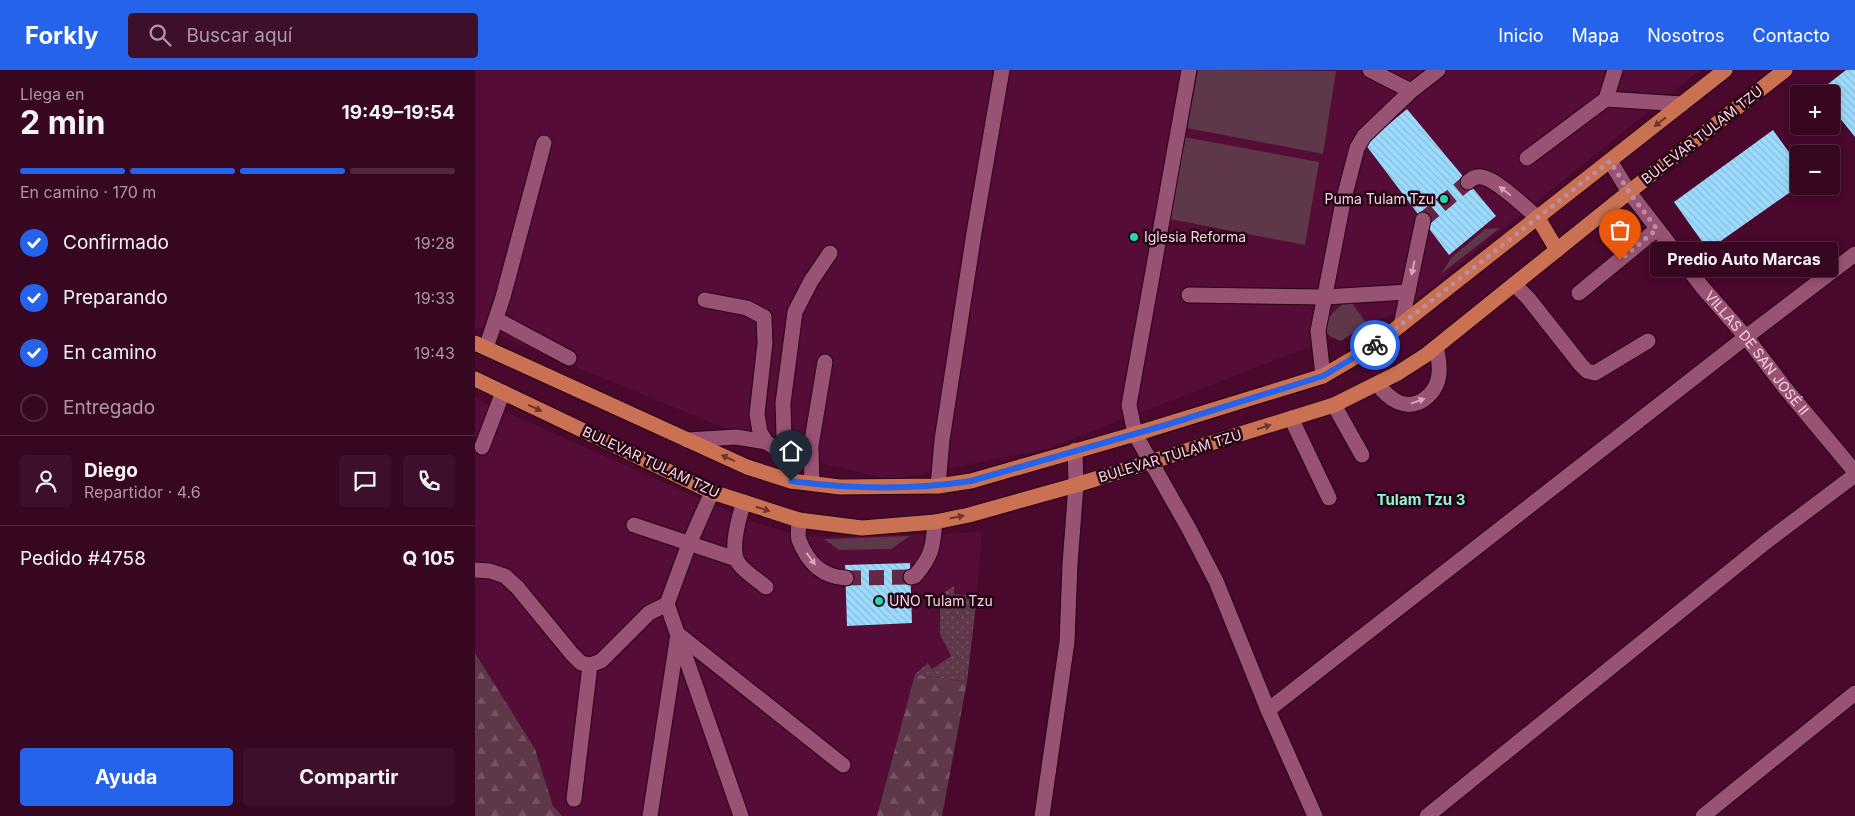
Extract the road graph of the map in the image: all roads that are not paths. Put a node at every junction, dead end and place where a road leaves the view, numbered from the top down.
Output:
1 (1002, 70) edge
2 (1189, 70) edge
3 (1370, 70) edge
4 (1438, 70) edge
5 (1615, 70) edge
6 (1725, 70) edge
7 (1777, 72) edge
8 (1411, 91) junction
9 (1606, 99) junction
10 (1682, 104) junction
11 (543, 143) dead end
12 (1527, 158) dead end
13 (1610, 161) junction
14 (1468, 182) tunnel mouth
15 (1629, 192) junction
16 (1538, 218) junction
17 (1423, 220) tunnel mouth
18 (1657, 229) junction
19 (1557, 250) junction
20 (830, 253) dead end
21 (1855, 254) edge
22 (1514, 284) junction
23 (1408, 292) junction
24 (1579, 293) dead end
25 (1189, 295) dead end
26 (1325, 297) junction
27 (705, 300) dead end
28 (496, 319) junction
29 (1401, 325) junction
30 (1746, 337) junction
31 (1648, 342) dead end
32 (480, 346) edge
33 (1436, 347) junction
34 (569, 358) dead end
35 (825, 362) dead end
36 (1323, 376) junction
37 (475, 379) edge
38 (1377, 384) junction
39 (503, 392) junction
40 (1334, 405) junction
41 (1291, 418) junction
42 (1135, 434) junction
43 (687, 440) junction
44 (766, 442) junction
45 (482, 447) dead end
46 (1075, 450) junction
47 (1362, 455) dead end
48 (788, 456) junction
49 (1152, 461) junction
50 (1855, 473) edge
51 (791, 481) junction
52 (812, 483) junction
53 (1077, 485) junction
54 (937, 486) junction
55 (712, 492) junction
56 (1329, 498) dead end
57 (743, 502) junction
58 (799, 520) junction
59 (935, 522) junction
60 (634, 525) dead end
61 (689, 544) junction
62 (736, 560) junction
63 (475, 570) edge
64 (911, 576) tunnel mouth
65 (846, 578) tunnel mouth
66 (767, 587) dead end
67 (667, 604) junction
68 (677, 634) junction
69 (590, 665) junction
70 (1855, 694) edge
71 (1268, 710) junction
72 (843, 765) dead end
73 (574, 799) dead end
74 (650, 816) edge
75 (741, 816) edge
76 (1042, 816) edge
77 (1315, 816) edge
78 (1427, 816) edge
79 (1703, 816) edge

1 - 54 street
2 - 42 street
3 - 8 street
4 - 8 street
5 - 9 street
6 - 10 main road
7 - 15 main road, BULEVAR TULAM TZU
8 - 26 street
9 - 10 street
9 - 12 street
10 -> 13 main road
11 - 28 street
13 - 15 street, VILLAS DE SAN JOSÉ II
13 - 16 main road
16 -> 14 street
15 - 18 street, VILLAS DE SAN JOSÉ II
15 - 19 main road, BULEVAR TULAM TZU
16 - 19 main road
16 - 29 main road
17 -> 23 street
18 - 24 street
18 - 30 street, VILLAS DE SAN JOSÉ II
19 - 22 main road, BULEVAR TULAM TZU
20 - 48 street
21 - 30 street
22 - 31 street
22 - 33 main road, BULEVAR TULAM TZU
23 - 26 street
23 - 29 street
25 - 26 street
26 - 36 street
27 - 44 street
28 - 32 street
28 - 34 street
29 - 36 main road
30 - 50 street, VILLAS DE SAN JOSÉ II
30 - 71 street
32 - 43 main road
33 - 38 main road, BULEVAR TULAM TZU
38 -> 33 street
35 - 52 street
36 - 42 main road
37 - 39 main road, BULEVAR TULAM TZU
38 - 40 main road, BULEVAR TULAM TZU
39 - 45 street
39 -> 55 main road, BULEVAR TULAM TZU
40 - 41 main road, BULEVAR TULAM TZU
40 - 47 street
49 -> 41 main road, BULEVAR TULAM TZU
41 - 56 street
42 - 46 main road
42 - 49 street
43 - 44 street
51 -> 43 main road
44 - 48 street
46 - 53 street
46 - 54 main road
48 - 51 street
49 - 53 main road, BULEVAR TULAM TZU
49 - 71 street
50 - 78 street
51 - 52 main road
52 - 54 main road
59 -> 53 main road, BULEVAR TULAM TZU
53 - 76 street
55 - 57 main road, BULEVAR TULAM TZU
55 - 61 street
57 -> 58 main road, BULEVAR TULAM TZU
57 - 62 street
58 - 59 main road, BULEVAR TULAM TZU
58 -> 65 street
59 - 64 street
60 - 61 street
61 - 62 street
61 - 67 street
62 - 66 street
63 - 69 street
67 - 68 street
67 - 69 street
68 - 72 street
68 - 74 street
68 - 75 street
69 - 73 street
70 - 79 street
71 - 77 street

